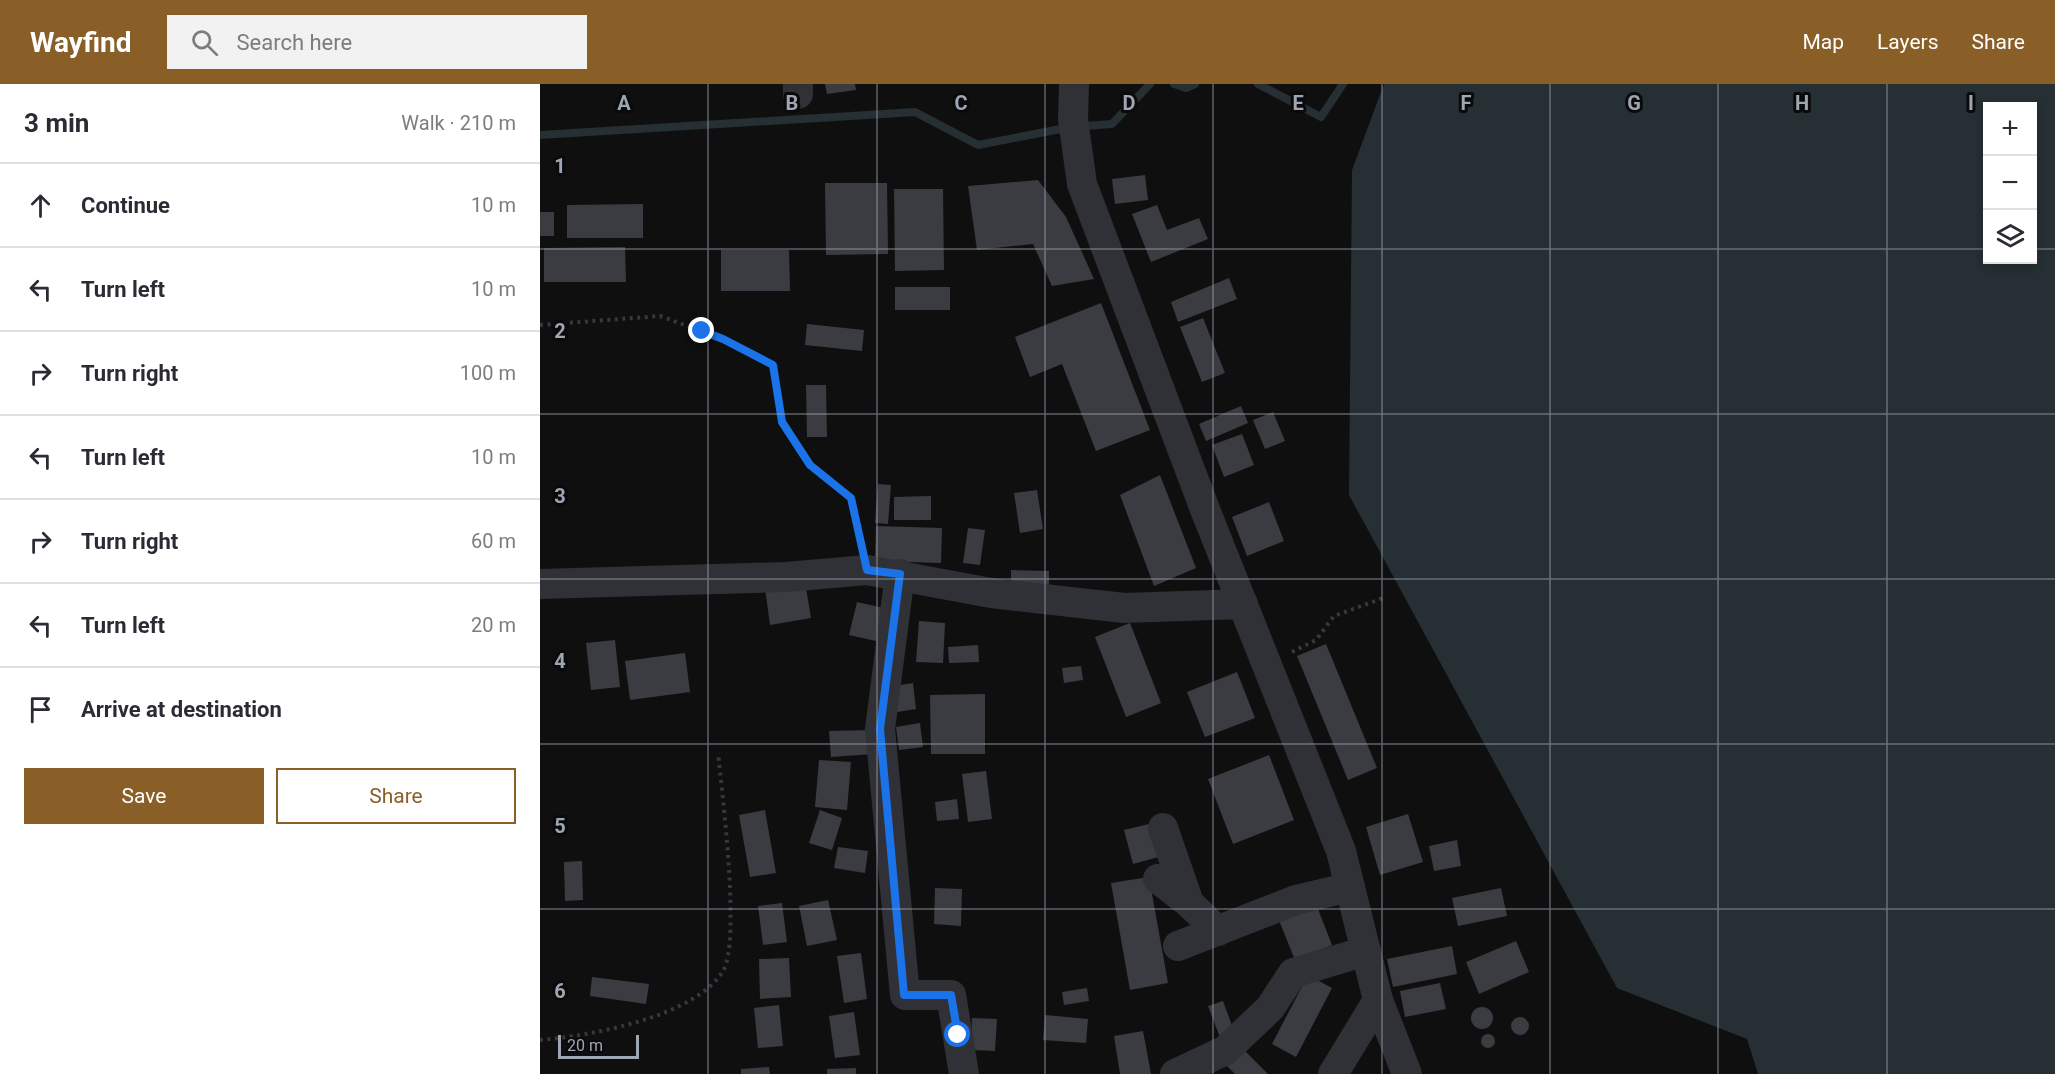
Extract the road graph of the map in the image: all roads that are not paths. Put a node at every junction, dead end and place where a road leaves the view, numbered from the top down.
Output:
1 (1074, 84) edge
2 (900, 574) junction
3 (540, 584) edge
4 (1243, 603) junction
5 (1163, 828) dead end
6 (1158, 879) dead end
7 (1350, 886) junction
8 (1189, 903) junction
9 (1218, 931) junction
10 (1179, 946) dead end
11 (1366, 951) junction
12 (1377, 1000) junction
13 (964, 1074) edge
14 (1175, 1074) edge
15 (1333, 1074) edge
16 (1407, 1074) edge

1 - 4 street
2 - 3 street
2 - 4 street
2 - 13 street
4 - 7 street
5 - 8 street
6 - 8 street
7 - 9 street
7 - 11 street
8 - 9 street
9 - 10 street
11 - 12 street
11 - 14 street
12 - 15 street
12 - 16 street

